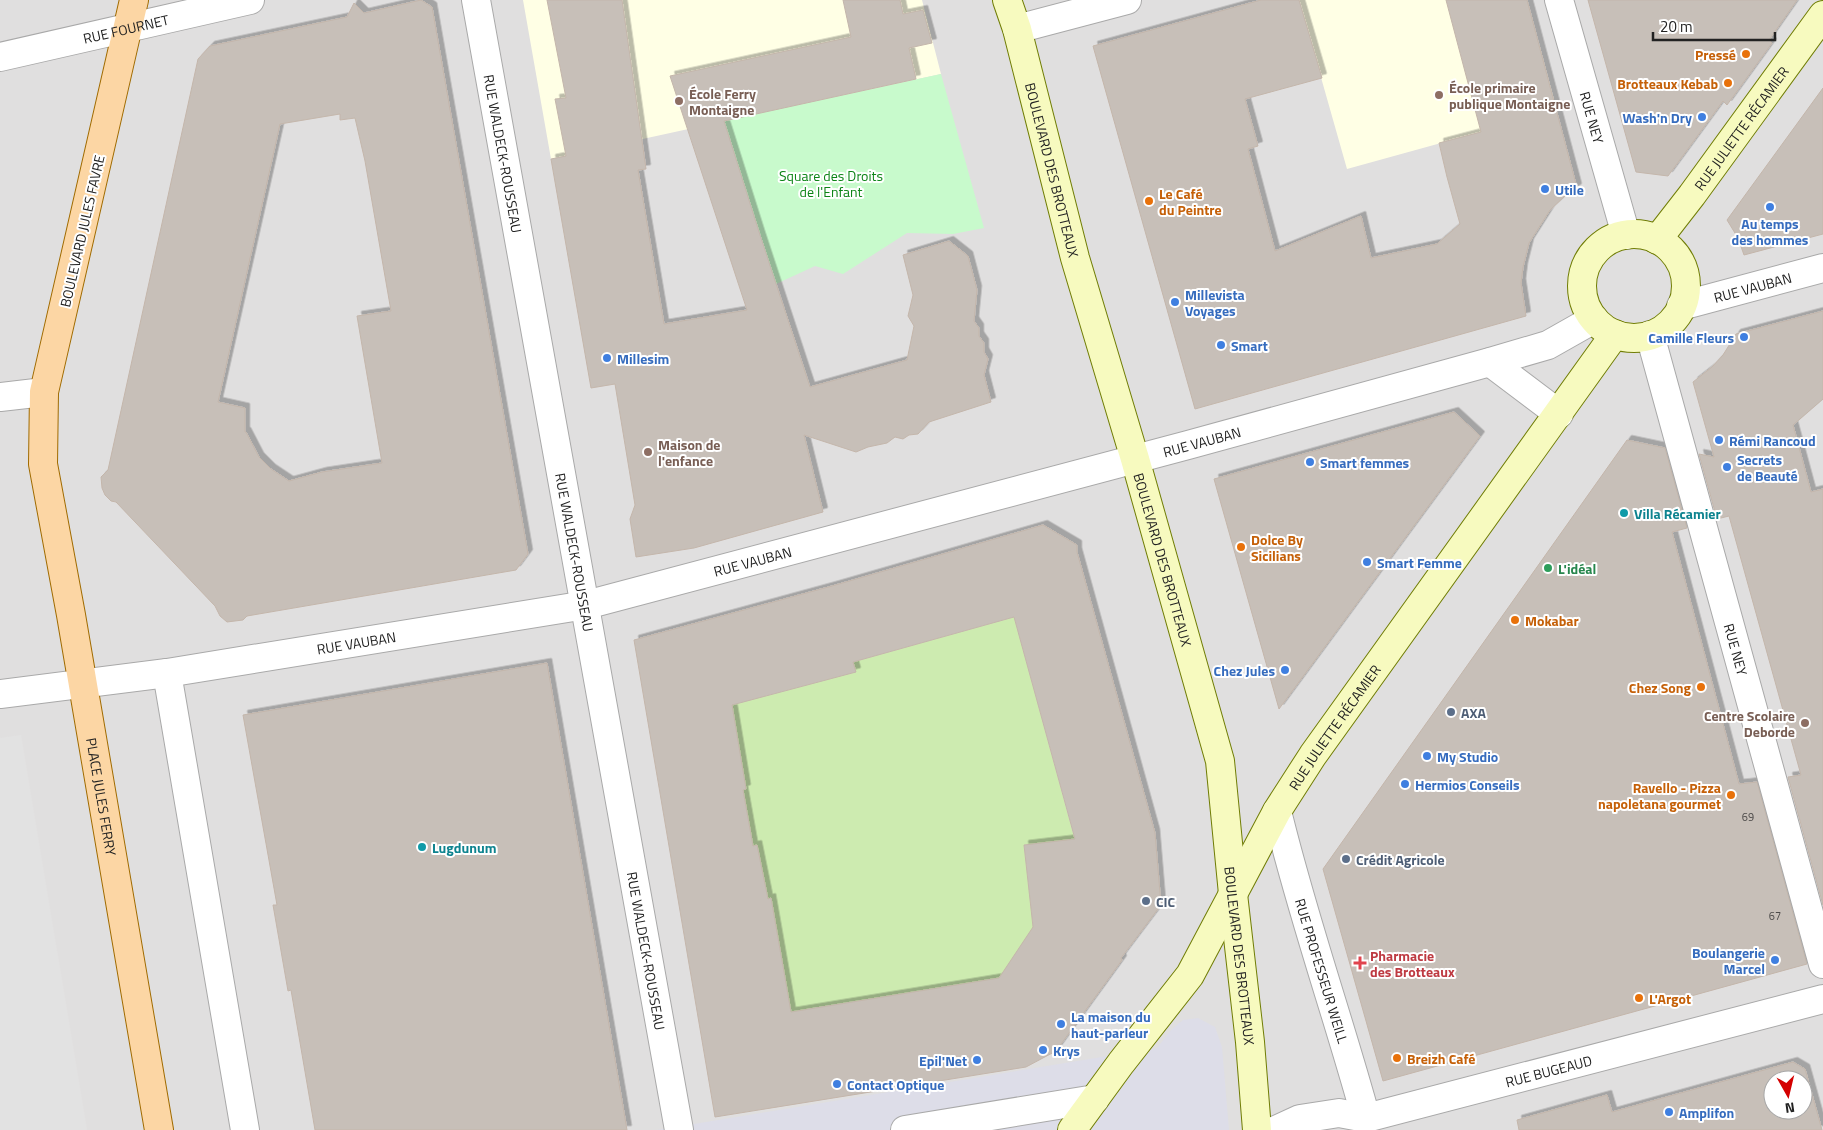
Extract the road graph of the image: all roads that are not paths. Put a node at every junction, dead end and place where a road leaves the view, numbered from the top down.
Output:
1 (134, 0) edge
2 (250, 0) edge
3 (476, 0) edge
4 (1007, 0) edge
5 (1127, 0) edge
6 (1559, 0) edge
7 (1823, 15) edge
8 (127, 28) junction
9 (1017, 29) junction
10 (0, 57) edge
11 (1626, 235) junction
12 (1657, 240) junction
13 (1823, 268) edge
14 (1681, 306) junction
15 (1594, 319) junction
16 (1615, 334) junction
17 (1650, 335) junction
18 (1490, 362) junction
19 (44, 392) junction
20 (0, 397) edge
21 (1559, 414) junction
22 (1135, 459) junction
23 (43, 464) joint
24 (586, 605) junction
25 (167, 674) junction
26 (83, 684) junction
27 (0, 694) edge
28 (1277, 811) junction
29 (1233, 894) junction
30 (1823, 964) edge
31 (1823, 999) edge
32 (1095, 1099) junction
33 (677, 1118) edge
34 (1368, 1124) edge
35 (159, 1130) edge
36 (245, 1130) edge
37 (904, 1130) edge
38 (1072, 1130) edge
39 (1257, 1130) edge
40 (1276, 1130) edge

1 - 8 main road, BOULEVARD JULES FAVRE
2 - 8 street, RUE FOURNET
3 - 24 street, RUE WALDECK-ROUSSEAU
4 - 9 main road, BOULEVARD DES BROTTEAUX
5 - 9 street
6 - 11 street, RUE NEY
7 - 12 main road, RUE JULIETTE RÉCAMIER
8 - 10 street, RUE FOURNET
8 - 19 main road, BOULEVARD JULES FAVRE
9 - 22 main road, BOULEVARD DES BROTTEAUX
11 - 12 main road
11 - 15 main road
12 - 14 main road
13 - 14 street, RUE VAUBAN
14 - 17 main road
15 - 16 main road
15 - 18 street, RUE VAUBAN
16 - 17 main road
16 - 21 main road, RUE JULIETTE RÉCAMIER
17 - 30 street, RUE NEY
18 - 21 street
18 - 22 street, RUE VAUBAN
19 - 20 street
19 - 23 main road, BOULEVARD JULES FAVRE
21 - 28 main road, RUE JULIETTE RÉCAMIER
22 - 24 street, RUE VAUBAN
22 - 29 main road, BOULEVARD DES BROTTEAUX
23 - 26 main road, PLACE JULES FERRY
24 - 25 street, RUE VAUBAN
24 - 33 street, RUE WALDECK-ROUSSEAU
25 - 26 street, RUE VAUBAN
25 - 36 street
26 - 27 street, RUE VAUBAN
26 - 35 main road, PLACE JULES FERRY
28 - 29 main road, RUE JULIETTE RÉCAMIER
28 - 34 street, RUE PROFESSEUR WEILL
29 - 32 main road, RUE JULIETTE RÉCAMIER
29 - 39 main road, BOULEVARD DES BROTTEAUX
31 - 34 street, RUE BUGEAUD
32 - 37 street
32 - 38 main road, RUE JULIETTE RÉCAMIER
34 - 40 street, RUE BUGEAUD

